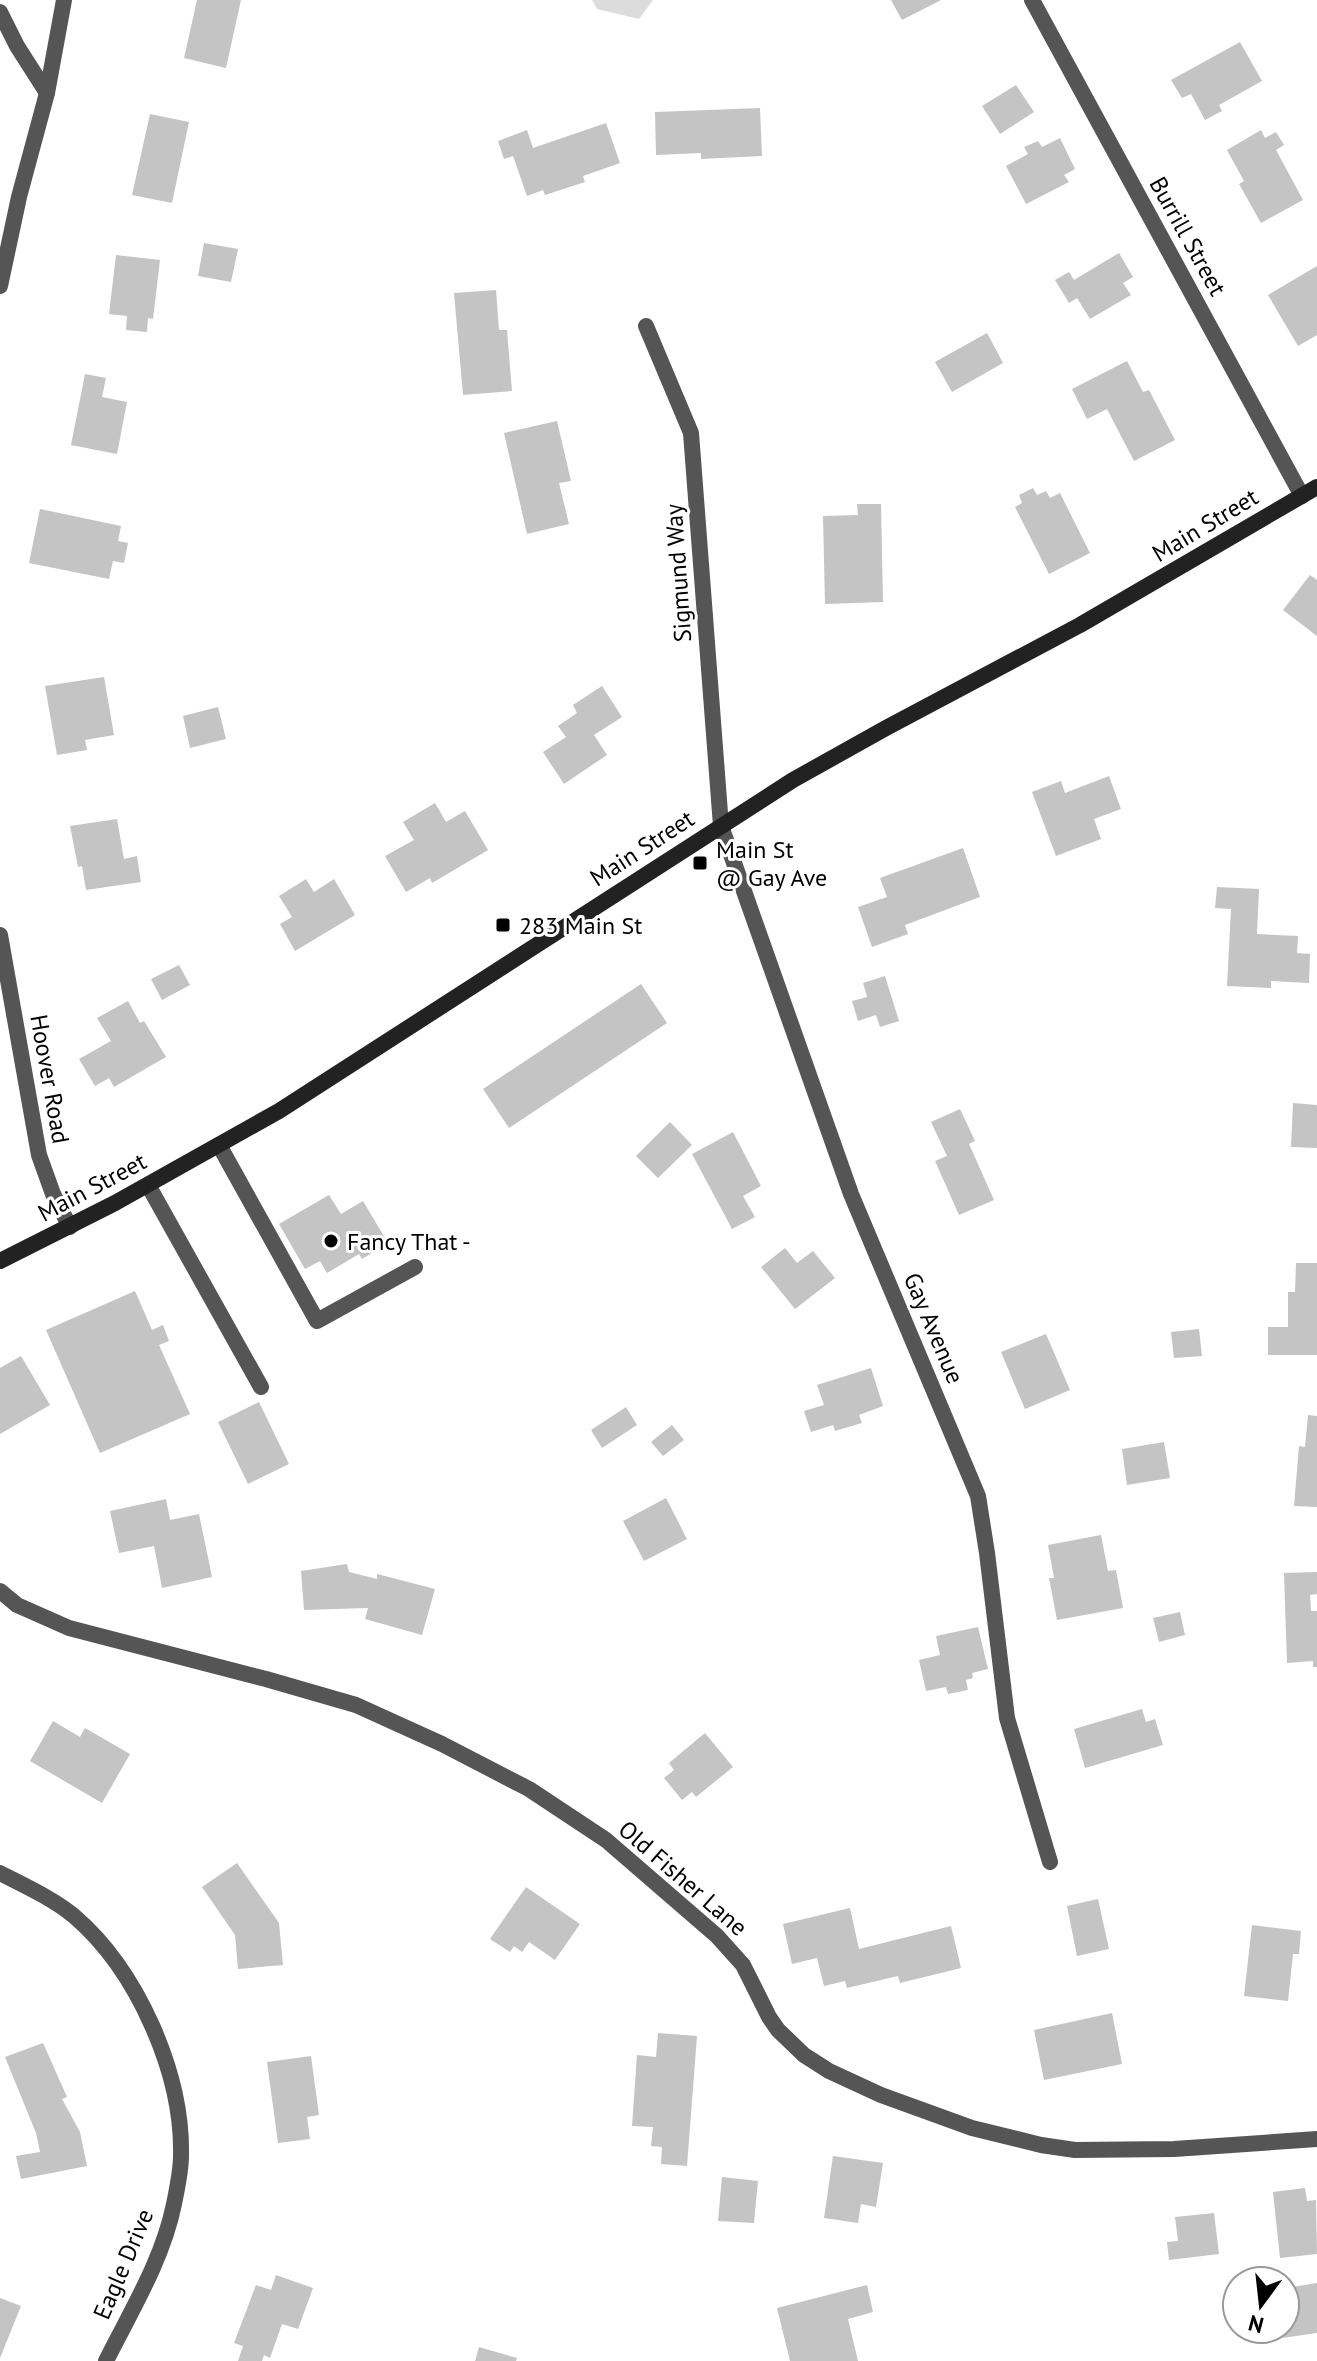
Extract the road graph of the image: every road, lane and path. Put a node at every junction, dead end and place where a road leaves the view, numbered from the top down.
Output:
1 (64, 0) edge
2 (1032, 0) edge
3 (0, 12) edge
4 (47, 93) junction
5 (0, 286) edge
6 (646, 326) dead end
7 (1317, 487) edge
8 (1302, 496) junction
9 (721, 826) junction
10 (0, 935) edge
11 (219, 1145) junction
12 (148, 1185) junction
13 (70, 1227) junction
14 (0, 1261) edge
15 (415, 1267) dead end
16 (261, 1387) dead end
17 (0, 1591) edge
18 (1050, 1862) dead end
19 (0, 1873) edge
20 (1317, 2139) edge
21 (106, 2361) edge

1 - 4 street
2 - 8 street, Burrill Street
3 - 4 street
4 - 5 street
6 - 9 street, Sigmund Way
7 - 8 main road, Main Street
8 - 9 main road, Main Street
9 - 11 main road, Main Street
9 - 18 street, Gay Avenue
10 - 13 street, Hoover Road
11 - 12 main road, Main Street
11 - 15 street
12 - 13 main road, Main Street
12 - 16 street
13 - 14 main road, Main Street
17 - 20 street, Old Fisher Lane
19 - 21 street, Eagle Drive

